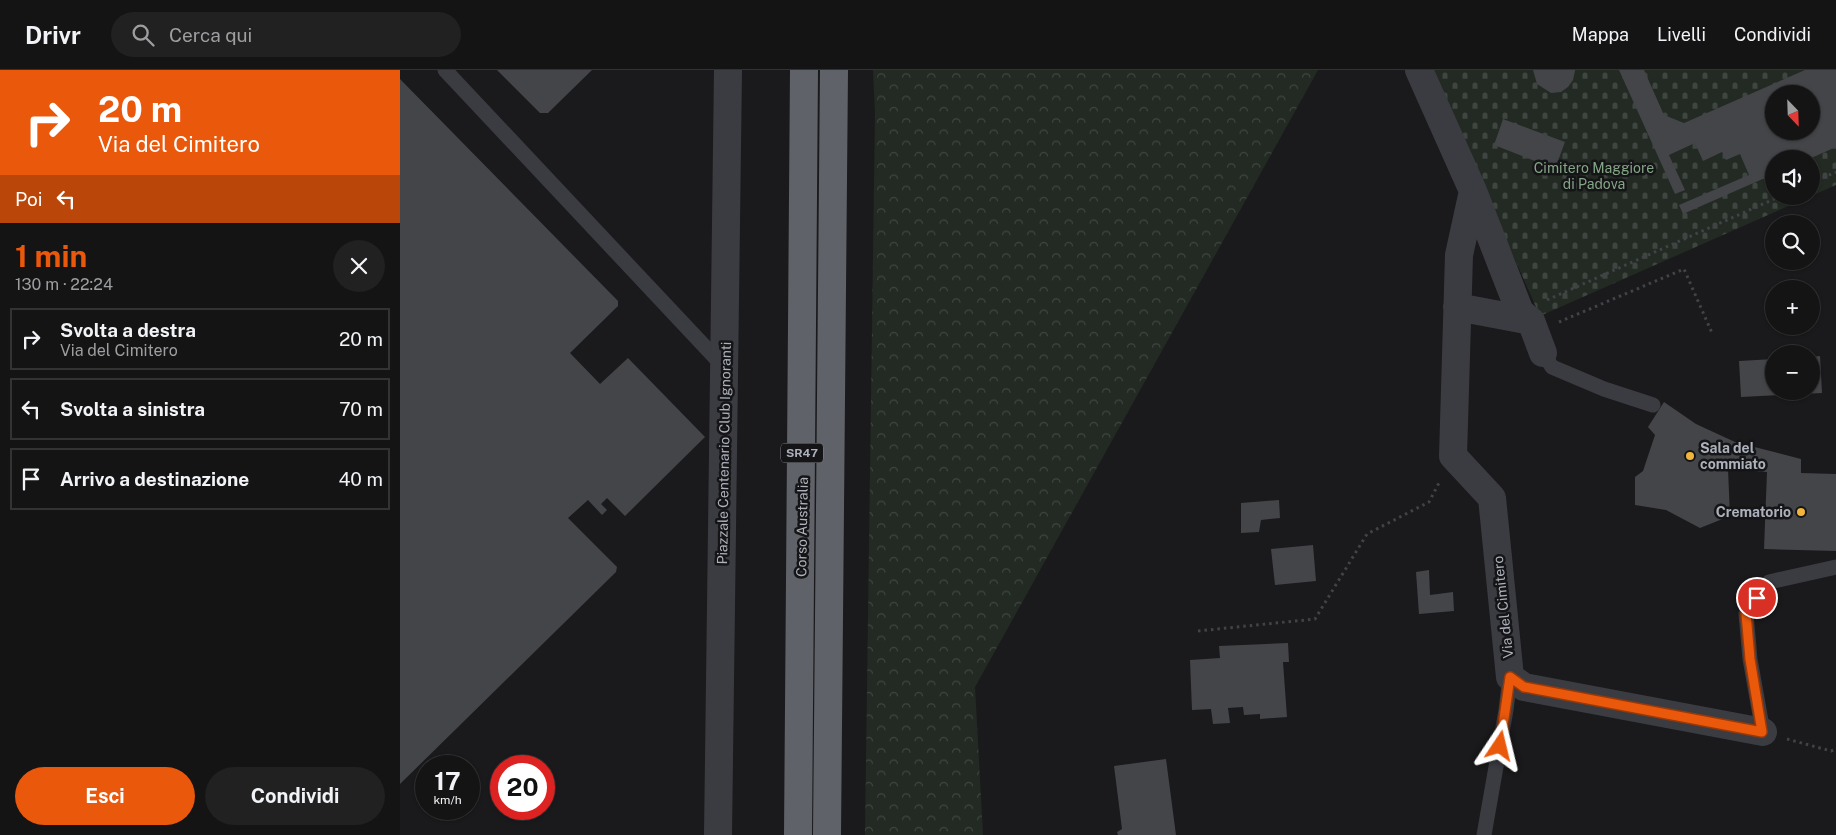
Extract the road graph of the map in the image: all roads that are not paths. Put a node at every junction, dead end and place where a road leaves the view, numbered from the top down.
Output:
1 (445, 70) edge
2 (728, 70) edge
3 (804, 70) edge
4 (834, 70) edge
5 (1419, 70) edge
6 (1473, 191) junction
7 (1457, 307) junction
8 (1526, 317) junction
9 (1543, 353) joint
10 (725, 368) junction
11 (1653, 405) dead end
12 (1836, 567) edge
13 (1510, 677) junction
14 (1762, 732) joint
15 (798, 797) junction
16 (827, 834) edge
17 (718, 835) edge
18 (791, 835) edge
19 (798, 835) edge
20 (1484, 835) edge

1 - 10 lane
2 - 10 street, Piazzale Centenario Club Ignoranti
3 - 15 highway, Corso Australia / SR47
4 - 16 highway, Corso Australia / SR47
5 - 6 street
6 - 7 street
6 - 8 street
7 - 8 street
7 - 13 street, Via del Cimitero
8 - 9 street
9 - 11 lane
10 - 17 street, Piazzale Centenario Club Ignoranti
12 - 14 lane
13 - 14 street, Via del Cimitero
13 - 20 lane
15 - 18 street
15 - 19 highway, Corso Australia / SR47

